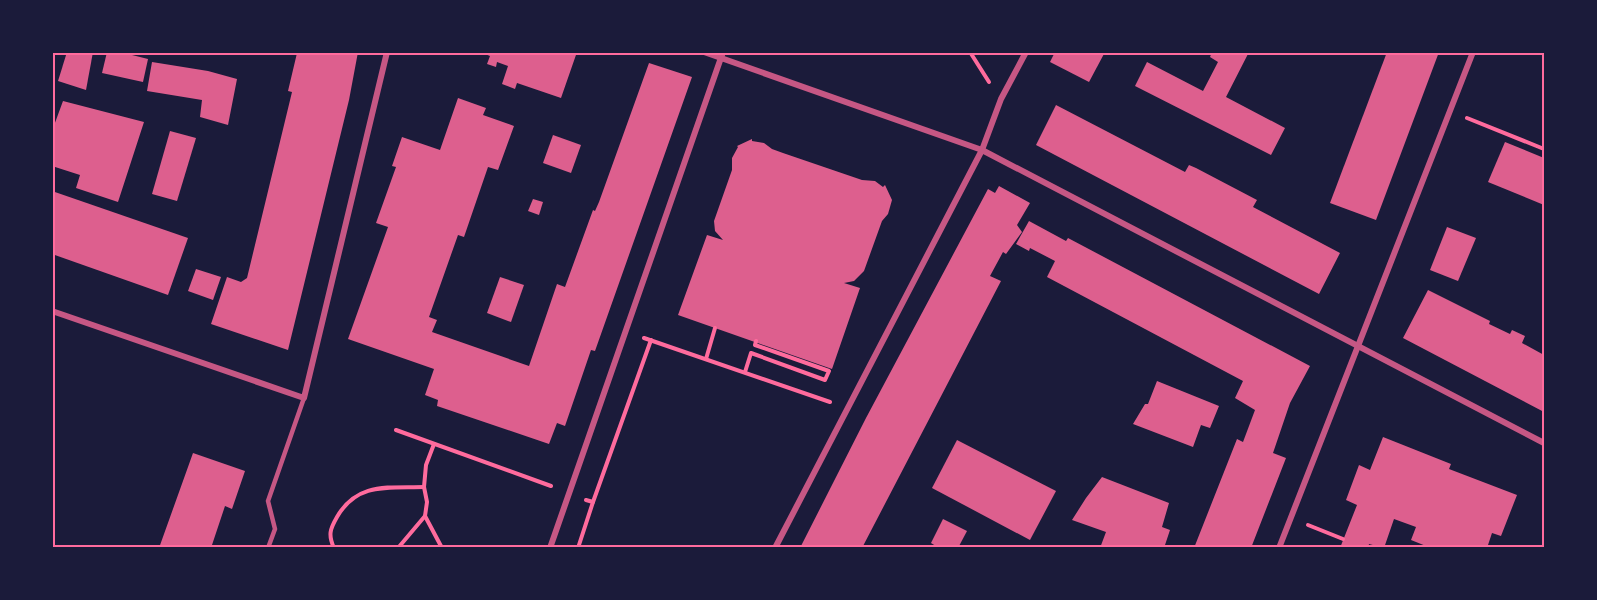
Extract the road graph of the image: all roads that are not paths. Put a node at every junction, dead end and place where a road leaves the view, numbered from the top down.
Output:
1 (387, 52) edge
2 (704, 52) edge
3 (1026, 52) edge
4 (1473, 52) edge
5 (722, 56) edge
6 (982, 150) junction
7 (52, 311) edge
8 (1358, 345) junction
9 (304, 398) junction
10 (1545, 442) edge
11 (268, 548) edge
12 (550, 548) edge
13 (775, 548) edge
14 (1279, 548) edge

1 - 9 street
2 - 5 street
3 - 6 street
4 - 8 street
5 - 6 street
5 - 12 street
6 - 8 street
6 - 13 street
7 - 9 street
8 - 10 street
8 - 14 street
9 - 11 lane

